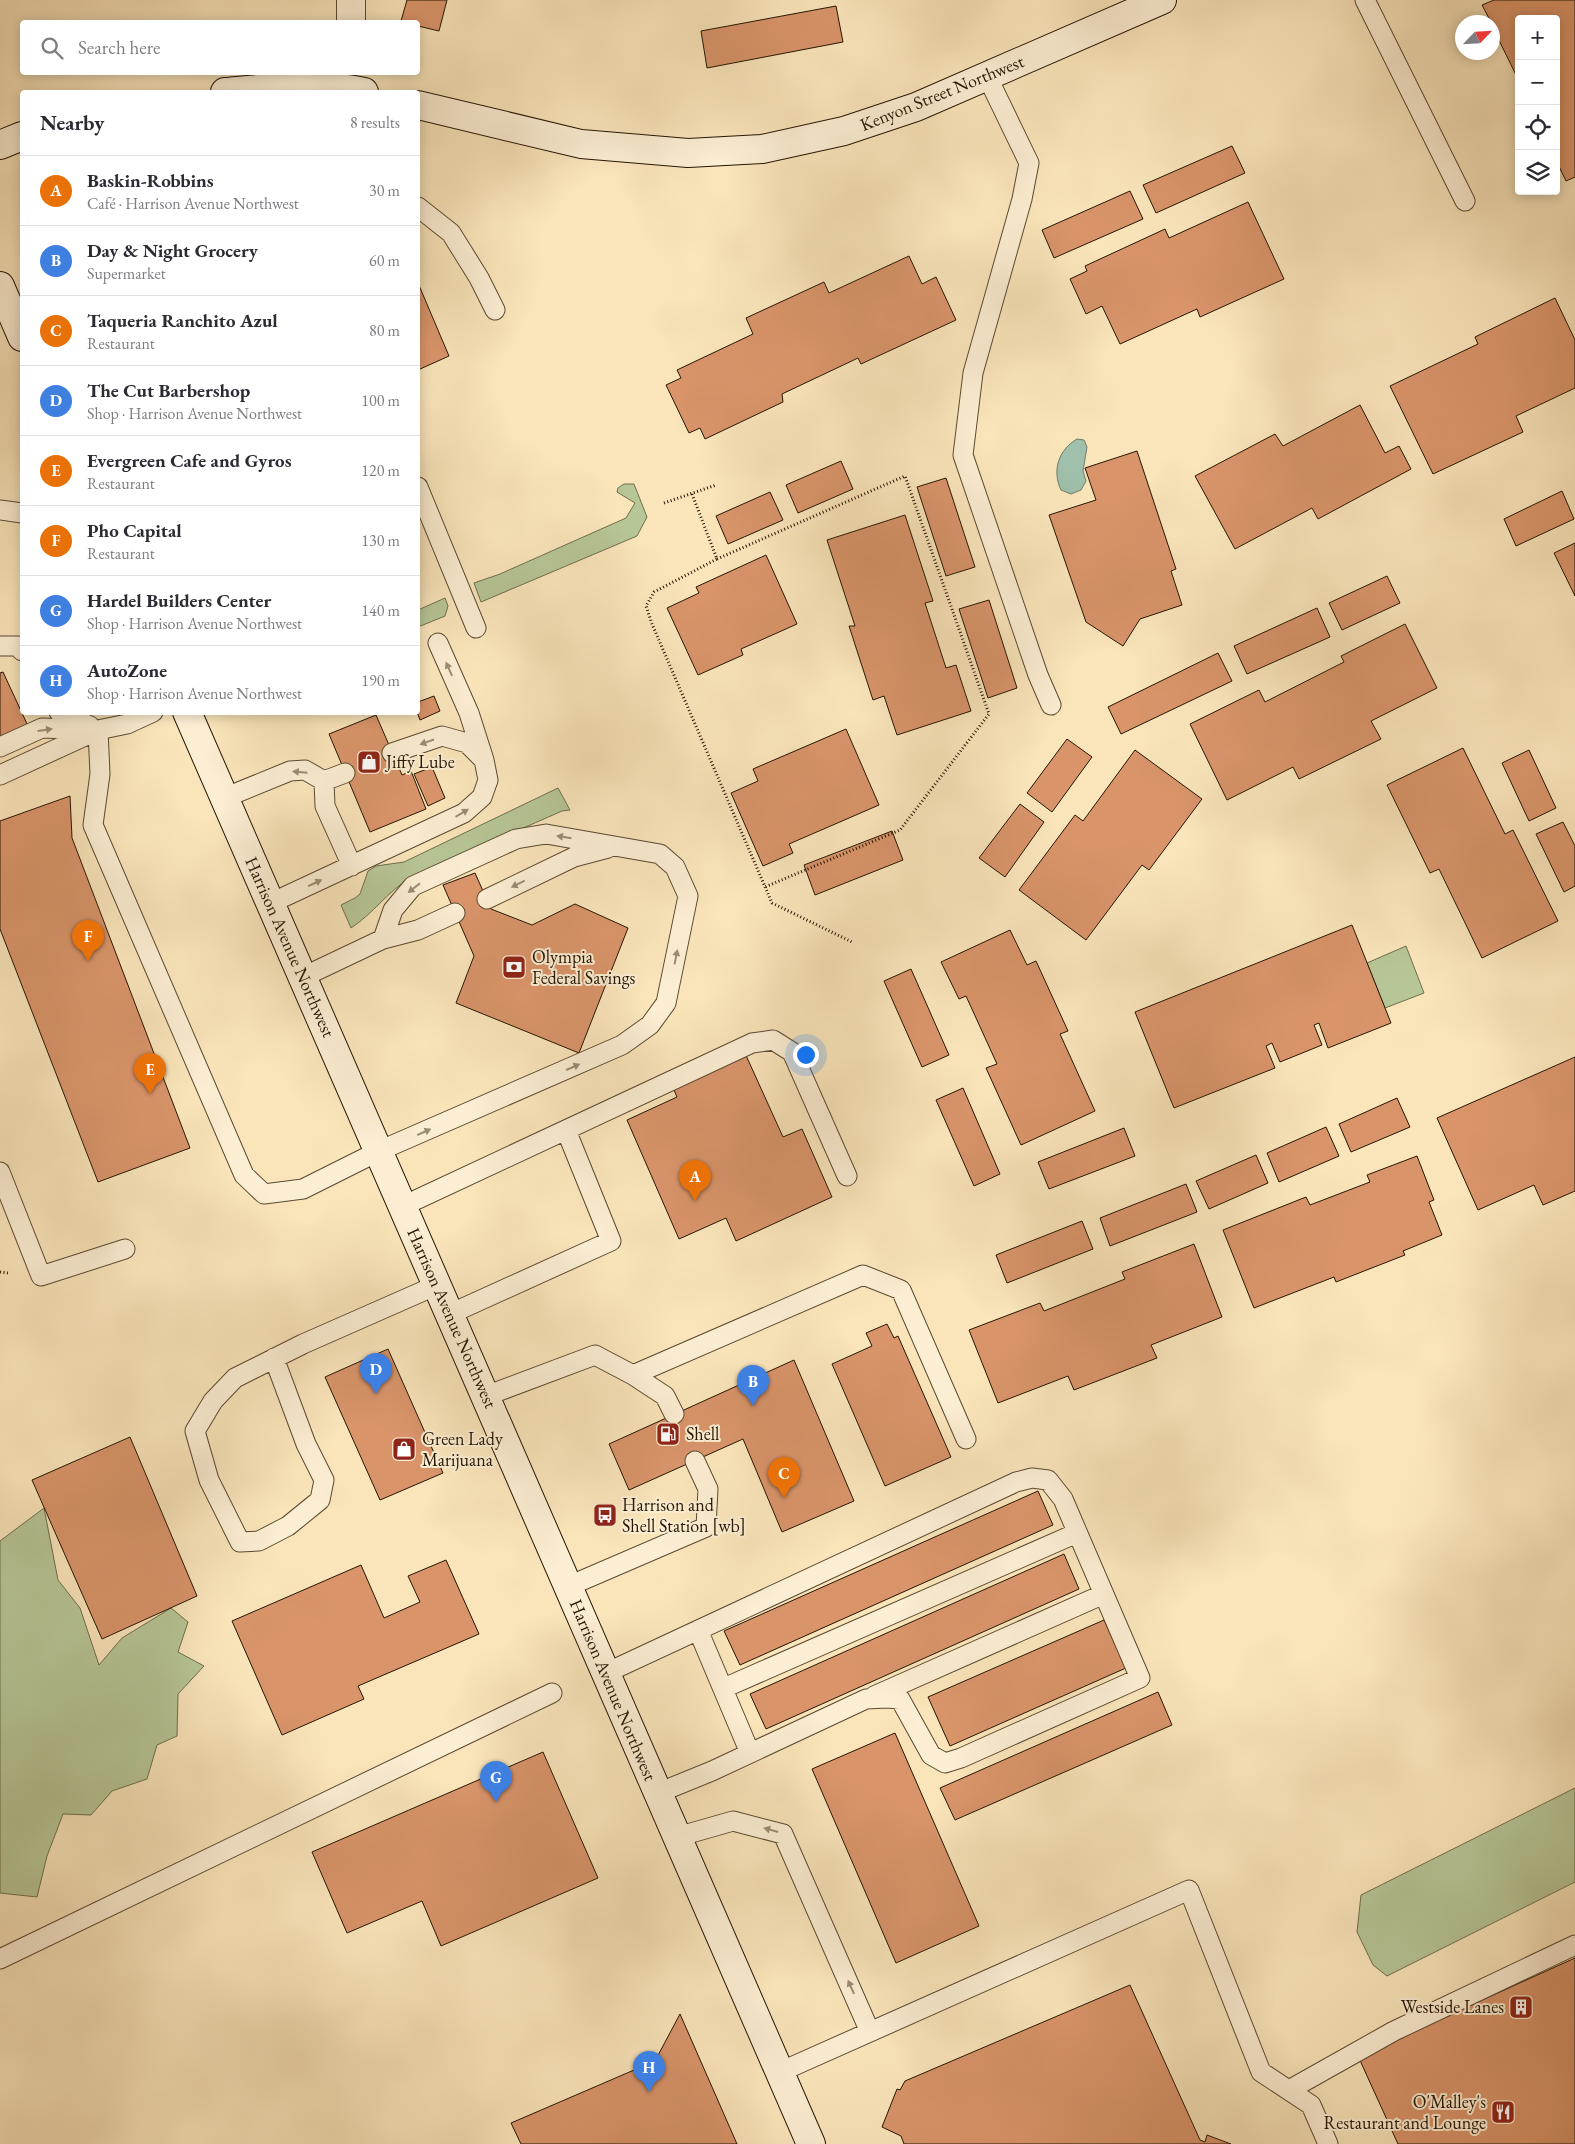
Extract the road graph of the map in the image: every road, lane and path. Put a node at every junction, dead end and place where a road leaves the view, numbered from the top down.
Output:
1 (352, 0) edge
2 (1162, 0) edge
3 (1366, 0) edge
4 (351, 20) edge
5 (987, 76) junction
6 (355, 85) edge
7 (257, 90) edge
8 (420, 105) edge
9 (20, 137) edge
10 (0, 145) edge
11 (1465, 200) dead end
12 (420, 209) edge
13 (0, 286) edge
14 (495, 310) dead end
15 (20, 332) edge
16 (716, 485) dead end
17 (420, 492) edge
18 (692, 494) junction
19 (664, 504) dead end
20 (0, 510) edge
21 (20, 513) edge
22 (717, 559) junction
23 (476, 628) dead end
24 (438, 643) dead end
25 (0, 646) edge
26 (20, 648) edge
27 (1051, 705) dead end
28 (66, 715) edge
29 (146, 715) edge
30 (188, 715) edge
31 (98, 730) junction
32 (0, 748) edge
33 (392, 753) dead end
34 (484, 760) junction
35 (345, 773) dead end
36 (0, 775) edge
37 (324, 781) junction
38 (224, 798) junction
39 (612, 847) junction
40 (352, 866) junction
41 (765, 887) junction
42 (487, 899) dead end
43 (271, 903) junction
44 (455, 914) dead end
45 (383, 939) junction
46 (852, 942) dead end
47 (303, 977) junction
48 (566, 1130) junction
49 (379, 1151) junction
50 (0, 1172) edge
51 (846, 1176) dead end
52 (403, 1206) junction
53 (125, 1249) dead end
54 (437, 1285) junction
55 (450, 1314) junction
56 (274, 1358) junction
57 (633, 1375) junction
58 (486, 1396) junction
59 (674, 1414) dead end
60 (966, 1438) dead end
61 (695, 1461) dead end
62 (1078, 1533) junction
63 (568, 1586) junction
64 (1104, 1594) junction
65 (698, 1630) junction
66 (606, 1673) junction
67 (724, 1688) junction
68 (552, 1693) dead end
69 (866, 1699) junction
70 (750, 1753) junction
71 (658, 1793) junction
72 (677, 1837) junction
73 (1575, 1945) edge
74 (0, 1959) edge
75 (870, 2032) junction
76 (780, 2072) junction
77 (1288, 2090) junction
78 (811, 2144) edge
79 (1328, 2144) edge

1 - 4 main road
2 - 5 main road, Kenyon Street Northwest
3 - 11 lane
5 - 8 main road, Kenyon Street Northwest
5 - 27 lane
6 - 7 main road
9 - 10 main road
12 - 14 lane
13 - 15 main road
16 - 18 path
17 - 23 lane
18 - 19 path
18 - 22 path
20 - 21 lane
22 - 41 path
22 - 41 path
34 -> 24 lane
25 - 26 lane
28 - 31 lane
29 - 31 lane
30 - 38 main road, Harrison Avenue Northwest
32 -> 31 lane
31 - 36 lane
31 - 49 lane
34 -> 33 lane
40 -> 34 lane
35 - 37 lane
37 -> 38 lane
37 - 40 lane
38 - 43 main road, Harrison Avenue Northwest
39 -> 42 lane
39 -> 45 lane
49 -> 39 lane
43 -> 40 lane
41 - 46 path
43 - 47 main road, Harrison Avenue Northwest
44 - 45 lane
45 - 47 lane
47 - 49 main road, Harrison Avenue Northwest
48 - 51 lane
48 - 52 lane
48 - 55 lane
49 - 52 main road, Harrison Avenue Northwest
50 - 53 lane
52 - 54 main road, Harrison Avenue Northwest
54 - 55 main road, Harrison Avenue Northwest
54 - 56 lane
55 - 58 main road, Harrison Avenue Northwest
56 - 56 lane
57 - 58 lane
57 - 59 lane
57 - 60 lane
58 - 63 main road, Harrison Avenue Northwest
61 - 63 lane
62 - 64 lane
62 - 65 lane
62 - 67 lane
63 - 66 main road, Harrison Avenue Northwest
64 - 69 lane
64 - 69 lane
65 - 66 lane
65 - 67 lane
66 - 71 main road, Harrison Avenue Northwest
67 - 70 lane
68 - 74 lane
69 - 70 lane
70 - 71 lane
71 - 72 main road, Harrison Avenue Northwest
75 -> 72 lane
72 - 76 main road, Harrison Avenue Northwest
73 - 77 lane
75 - 76 lane
75 - 77 lane
76 - 78 main road, Harrison Avenue Northwest
77 - 79 lane

